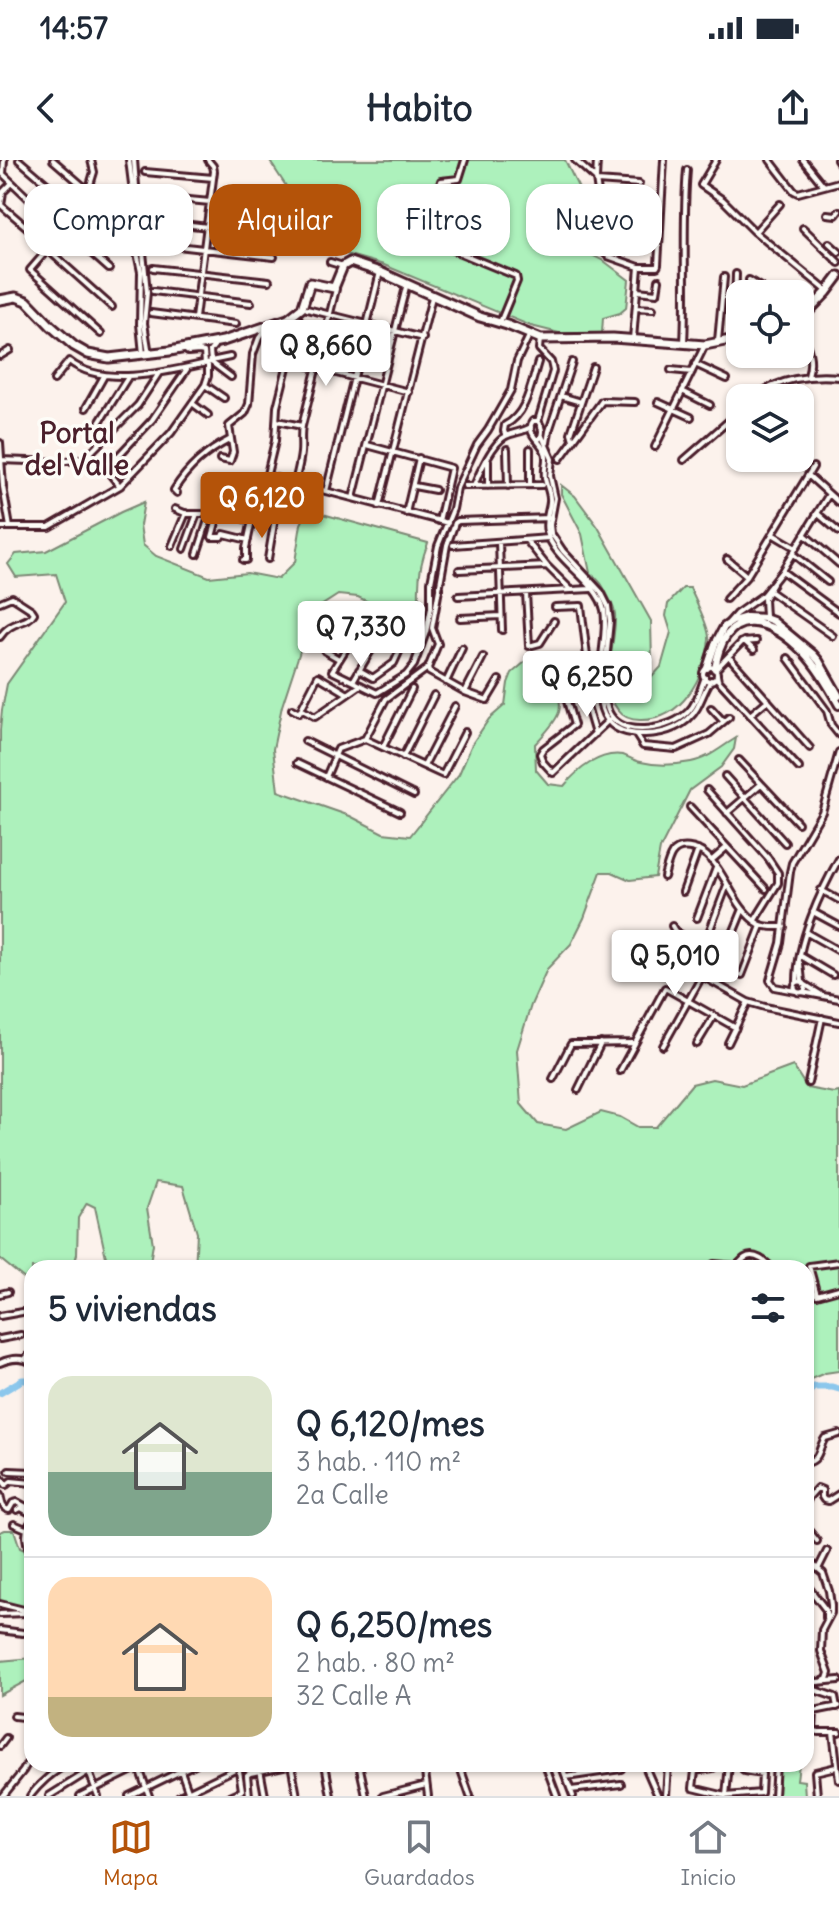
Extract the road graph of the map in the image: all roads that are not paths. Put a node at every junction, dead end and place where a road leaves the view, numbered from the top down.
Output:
1 (4, 160) edge
2 (19, 160) edge
3 (53, 160) edge
4 (91, 160) edge
5 (132, 160) edge
6 (208, 160) edge
7 (465, 160) edge
8 (575, 160) edge
9 (597, 160) edge
10 (664, 160) edge
11 (716, 160) edge
12 (770, 160) edge
13 (803, 160) edge
14 (687, 170) dead end
15 (145, 172) dead end
16 (213, 178) junction
17 (596, 180) junction
18 (12, 182) junction
19 (839, 182) edge
20 (47, 184) edge
21 (81, 184) edge
22 (90, 184) edge
23 (134, 184) edge
24 (135, 184) edge
25 (212, 184) edge
26 (639, 184) dead end
27 (824, 186) junction
28 (24, 194) edge
29 (780, 204) dead end
30 (209, 210) edge
31 (839, 211) edge
32 (827, 214) dead end
33 (193, 224) edge
34 (24, 225) edge
35 (207, 225) junction
36 (803, 228) dead end
37 (755, 232) junction
38 (829, 243) dead end
39 (193, 247) edge
40 (204, 248) junction
41 (839, 252) edge
42 (41, 256) edge
43 (55, 256) edge
44 (94, 256) edge
45 (138, 256) edge
46 (144, 256) edge
47 (274, 257) dead end
48 (330, 262) dead end
49 (839, 263) edge
50 (343, 266) junction
51 (639, 267) junction
52 (153, 268) dead end
53 (109, 269) dead end
54 (201, 272) junction
55 (380, 272) junction
56 (736, 274) dead end
57 (839, 276) edge
58 (724, 277) dead end
59 (659, 280) dead end
60 (736, 280) edge
61 (269, 281) dead end
62 (407, 283) junction
63 (336, 286) junction
64 (153, 291) dead end
65 (637, 291) junction
66 (827, 292) junction
67 (198, 296) junction
68 (432, 297) junction
69 (0, 300) edge
70 (251, 303) dead end
71 (814, 304) edge
72 (112, 307) dead end
73 (636, 308) junction
74 (307, 309) dead end
75 (653, 309) dead end
76 (151, 313) dead end
77 (329, 315) junction
78 (195, 318) junction
79 (299, 319) dead end
80 (499, 322) junction
81 (271, 323) junction
82 (236, 324) dead end
83 (367, 324) junction
84 (395, 331) junction
85 (101, 334) dead end
86 (529, 335) junction
87 (423, 338) junction
88 (540, 339) junction
89 (633, 339) junction
90 (223, 341) junction
91 (726, 341) edge
92 (684, 343) junction
93 (718, 343) junction
94 (705, 345) junction
95 (183, 348) junction
96 (10, 350) dead end
97 (146, 354) junction
98 (0, 356) edge
99 (271, 356) dead end
100 (230, 357) dead end
101 (289, 361) junction
102 (209, 362) junction
103 (538, 362) dead end
104 (572, 362) dead end
105 (695, 364) junction
106 (188, 367) junction
107 (317, 367) junction
108 (593, 367) dead end
109 (809, 368) edge
110 (671, 370) dead end
111 (159, 372) junction
112 (692, 372) junction
113 (104, 376) junction
114 (129, 376) junction
115 (808, 376) junction
116 (231, 377) dead end
117 (839, 377) edge
118 (354, 378) junction
119 (727, 379) dead end
120 (54, 380) dead end
121 (775, 384) edge
122 (205, 385) junction
123 (382, 385) junction
124 (682, 391) junction
125 (409, 392) junction
126 (561, 396) junction
127 (224, 398) dead end
128 (581, 402) junction
129 (635, 402) dead end
130 (658, 402) dead end
131 (192, 403) junction
132 (710, 405) dead end
133 (86, 408) dead end
134 (674, 409) junction
135 (208, 415) dead end
136 (691, 417) dead end
137 (276, 421) junction
138 (99, 423) dead end
139 (726, 423) edge
140 (540, 425) junction
141 (302, 426) junction
142 (550, 426) junction
143 (531, 427) junction
144 (548, 433) junction
145 (507, 436) junction
146 (542, 436) junction
147 (534, 437) junction
148 (231, 439) junction
149 (573, 440) junction
150 (0, 443) edge
151 (367, 445) junction
152 (547, 445) junction
153 (655, 447) dead end
154 (507, 449) dead end
155 (530, 449) dead end
156 (394, 452) junction
157 (419, 458) junction
158 (84, 459) junction
159 (220, 459) dead end
160 (488, 459) junction
161 (560, 459) dead end
162 (1, 460) edge
163 (684, 460) dead end
164 (106, 469) junction
165 (810, 472) edge
166 (808, 475) junction
167 (267, 476) junction
168 (1, 483) edge
169 (295, 483) junction
170 (530, 485) junction
171 (542, 485) dead end
172 (120, 486) junction
173 (413, 486) junction
174 (465, 486) dead end
175 (474, 486) junction
176 (488, 486) junction
177 (508, 486) junction
178 (435, 490) dead end
179 (326, 491) junction
180 (177, 493) dead end
181 (251, 493) junction
182 (829, 494) junction
183 (353, 498) junction
184 (839, 503) edge
185 (3, 505) edge
186 (217, 505) junction
187 (379, 506) junction
188 (175, 509) dead end
189 (186, 513) junction
190 (406, 513) junction
191 (817, 513) junction
192 (197, 514) junction
193 (210, 514) junction
194 (232, 514) dead end
195 (548, 518) junction
196 (439, 521) junction
197 (252, 522) junction
198 (448, 523) junction
199 (0, 527) edge
200 (10, 527) junction
201 (839, 532) edge
202 (804, 534) junction
203 (774, 535) junction
204 (549, 538) junction
205 (248, 540) junction
206 (527, 541) junction
207 (499, 542) junction
208 (453, 545) dead end
209 (172, 546) dead end
210 (184, 549) dead end
211 (794, 551) junction
212 (197, 554) dead end
213 (268, 559) dead end
214 (727, 559) dead end
215 (243, 560) dead end
216 (839, 564) edge
217 (547, 566) junction
218 (500, 569) junction
219 (459, 570) dead end
220 (782, 571) junction
221 (747, 576) junction
222 (828, 582) dead end
223 (594, 587) junction
224 (571, 590) junction
225 (769, 591) junction
226 (526, 593) junction
227 (501, 594) junction
228 (458, 596) dead end
229 (726, 599) dead end
230 (0, 602) edge
231 (555, 607) dead end
232 (839, 613) edge
233 (501, 616) junction
234 (460, 618) dead end
235 (765, 618) junction
236 (554, 621) dead end
237 (724, 627) junction
238 (502, 630) dead end
239 (833, 636) dead end
240 (0, 637) edge
241 (744, 641) junction
242 (756, 641) dead end
243 (462, 648) dead end
244 (754, 650) dead end
245 (483, 657) dead end
246 (788, 658) dead end
247 (339, 659) junction
248 (731, 659) dead end
249 (428, 668) junction
250 (359, 670) junction
251 (600, 671) junction
252 (591, 672) junction
253 (714, 675) junction
254 (705, 677) junction
255 (499, 680) dead end
256 (353, 681) junction
257 (446, 682) junction
258 (361, 685) junction
259 (594, 687) dead end
260 (412, 689) dead end
261 (465, 692) junction
262 (348, 694) junction
263 (434, 695) dead end
264 (839, 696) edge
265 (768, 700) junction
266 (839, 705) edge
267 (455, 706) dead end
268 (711, 708) dead end
269 (292, 709) dead end
270 (301, 709) junction
271 (750, 715) junction
272 (729, 717) dead end
273 (610, 720) junction
274 (723, 722) junction
275 (836, 729) edge
276 (465, 732) dead end
277 (636, 732) junction
278 (595, 734) junction
279 (839, 735) edge
280 (365, 739) junction
281 (305, 741) dead end
282 (383, 747) junction
283 (810, 748) dead end
284 (839, 752) edge
285 (335, 756) junction
286 (403, 757) junction
287 (739, 760) dead end
288 (297, 763) dead end
289 (424, 766) junction
290 (799, 768) dead end
291 (725, 776) dead end
292 (326, 777) junction
293 (761, 784) junction
294 (707, 790) dead end
295 (414, 795) dead end
296 (744, 798) junction
297 (690, 807) dead end
298 (400, 812) dead end
299 (727, 813) junction
300 (798, 823) dead end
301 (785, 843) dead end
302 (727, 847) junction
303 (698, 850) junction
304 (839, 859) edge
305 (711, 861) junction
306 (716, 868) junction
307 (836, 870) edge
308 (664, 877) dead end
309 (727, 885) junction
310 (766, 889) dead end
311 (821, 890) junction
312 (683, 892) dead end
313 (839, 900) edge
314 (743, 909) junction
315 (813, 912) junction
316 (697, 918) dead end
317 (755, 920) junction
318 (672, 926) dead end
319 (761, 926) junction
320 (839, 926) edge
321 (784, 927) junction
322 (807, 933) junction
323 (708, 935) dead end
324 (839, 951) edge
325 (723, 958) dead end
326 (800, 959) junction
327 (742, 975) dead end
328 (833, 975) dead end
329 (702, 976) junction
330 (800, 982) junction
331 (781, 989) junction
332 (799, 991) junction
333 (822, 995) junction
334 (839, 999) edge
335 (689, 1001) junction
336 (748, 1002) junction
337 (714, 1016) junction
338 (822, 1018) junction
339 (839, 1022) edge
340 (736, 1028) junction
341 (601, 1043) junction
342 (634, 1043) junction
343 (728, 1043) dead end
344 (697, 1044) dead end
345 (663, 1046) dead end
346 (620, 1071) dead end
347 (553, 1079) dead end
348 (808, 1083) dead end
349 (578, 1090) dead end
350 (742, 1260) edge
351 (762, 1260) edge
352 (839, 1262) edge
353 (814, 1265) edge
354 (814, 1284) edge
355 (839, 1289) edge
356 (8, 1292) dead end
357 (0, 1294) edge
358 (814, 1294) edge
359 (817, 1295) junction
360 (22, 1312) dead end
361 (0, 1316) edge
362 (21, 1335) dead end
363 (0, 1339) edge
364 (24, 1359) edge
365 (0, 1363) edge
366 (839, 1434) edge
367 (814, 1459) edge
368 (24, 1472) edge
369 (0, 1477) edge
370 (11, 1481) junction
371 (24, 1482) edge
372 (814, 1491) edge
373 (839, 1494) edge
374 (0, 1495) edge
375 (24, 1507) edge
376 (24, 1509) edge
377 (17, 1510) dead end
378 (14, 1524) dead end
379 (24, 1528) edge
380 (814, 1537) edge
381 (817, 1541) dead end
382 (827, 1551) dead end
383 (814, 1566) edge
384 (818, 1569) junction
385 (814, 1594) edge
386 (0, 1604) edge
387 (24, 1610) edge
388 (24, 1612) edge
389 (0, 1614) edge
390 (826, 1620) junction
391 (0, 1630) edge
392 (23, 1633) dead end
393 (839, 1668) edge
394 (829, 1672) junction
395 (839, 1680) edge
396 (823, 1681) junction
397 (814, 1682) edge
398 (814, 1689) edge
399 (838, 1706) edge
400 (814, 1711) edge
401 (14, 1716) dead end
402 (24, 1717) edge
403 (814, 1731) edge
404 (836, 1732) edge
405 (6, 1738) dead end
406 (0, 1746) edge
407 (837, 1753) edge
408 (836, 1767) junction
409 (24, 1769) edge
410 (55, 1772) edge
411 (87, 1772) edge
412 (89, 1772) edge
413 (130, 1772) edge
414 (139, 1772) edge
415 (179, 1772) edge
416 (181, 1772) edge
417 (228, 1772) edge
418 (240, 1772) edge
419 (256, 1772) edge
420 (259, 1772) edge
421 (293, 1772) edge
422 (326, 1772) edge
423 (362, 1772) edge
424 (425, 1772) edge
425 (462, 1772) edge
426 (548, 1772) edge
427 (564, 1772) edge
428 (600, 1772) edge
429 (648, 1772) edge
430 (668, 1772) edge
431 (695, 1772) edge
432 (728, 1772) edge
433 (750, 1772) edge
434 (776, 1772) edge
435 (566, 1777) junction
436 (839, 1780) edge
437 (621, 1784) dead end
438 (426, 1785) junction
439 (145, 1788) junction
440 (95, 1789) junction
441 (245, 1790) junction
442 (572, 1793) edge
443 (190, 1794) edge
444 (3, 1796) edge
445 (30, 1796) edge
446 (49, 1796) edge
447 (80, 1796) edge
448 (98, 1796) edge
449 (129, 1796) edge
450 (149, 1796) edge
451 (179, 1796) edge
452 (230, 1796) edge
453 (249, 1796) edge
454 (265, 1796) edge
455 (297, 1796) edge
456 (331, 1796) edge
457 (366, 1796) edge
458 (383, 1796) edge
459 (428, 1796) edge
460 (470, 1796) edge
461 (556, 1796) edge
462 (658, 1796) edge
463 (666, 1796) edge
464 (726, 1796) edge
465 (774, 1796) edge
466 (817, 1796) edge

1 - 18 street
2 - 20 street
3 - 21 street
4 - 22 street
5 - 23 street
5 - 24 street
6 - 16 street
7 - 80 street
8 - 17 street
9 - 17 street
10 - 51 street
11 - 37 street
12 - 27 street
13 - 27 street
14 - 92 street
15 - 16 street
16 - 25 street
17 - 26 street
17 - 51 street
18 - 28 street
18 - 34 street
19 - 27 street
29 - 37 street
30 - 35 street
31 - 32 street
33 - 35 street
35 - 40 street
36 - 49 street
37 - 66 street
38 - 41 street
39 - 40 street
40 - 47 street
40 - 54 street
42 - 85 street
43 - 72 street
44 - 53 street
45 - 97 street
46 - 97 street
48 - 50 street
50 - 55 main road
50 - 63 main road
51 - 65 street
52 - 54 street
54 - 61 street
54 - 67 street
55 - 62 main road
55 - 83 street
56 - 60 street
57 - 66 main road
58 - 93 street
59 - 65 street
62 - 68 main road
62 - 84 street
63 - 77 street
63 - 81 main road
64 - 67 street
65 - 73 street
66 - 71 main road
67 - 70 street
67 - 78 street
68 - 80 main road
68 - 87 street
69 - 97 main road
73 - 75 street
73 - 89 street
74 - 77 street
76 - 78 street
77 - 83 street
77 - 107 street
78 - 82 street
79 - 101 street
80 - 86 main road
81 - 90 main road
81 - 148 street
83 - 84 street
83 - 118 street
84 - 87 street
84 - 123 street
86 - 88 main road
86 - 198 street
87 - 125 street
88 - 89 main road
88 - 140 street
89 - 92 main road
90 - 95 main road
90 - 102 street
91 - 93 main road
92 - 94 main road
93 - 94 main road
94 - 105 street
95 - 97 main road
95 - 102 street
96 - 98 street
99 - 101 street
100 - 102 street
101 - 107 street
101 - 137 street
102 - 106 street
102 - 116 street
102 - 122 street
103 - 145 street
104 - 126 street
105 - 112 street
105 - 119 street
106 - 111 street
106 - 164 street
107 - 118 street
107 - 141 street
108 - 128 street
109 - 115 street
110 - 112 street
111 - 114 street
111 - 158 street
112 - 124 street
113 - 114 street
113 - 120 street
113 - 133 street
114 - 138 street
115 - 117 street
115 - 121 street
118 - 123 street
118 - 179 street
122 - 127 street
122 - 131 street
123 - 125 street
123 - 151 street
124 - 132 street
124 - 134 street
125 - 156 street
126 - 128 street
126 - 142 street
128 - 149 street
129 - 149 street
130 - 134 street
131 - 135 street
131 - 172 street
134 - 136 street
134 - 153 street
137 - 141 street
137 - 167 street
139 - 163 street
140 - 142 street
140 - 143 street
140 - 144 street
140 - 146 street
141 - 169 street
142 - 144 street
143 - 145 street
143 - 147 street
144 - 152 street
145 - 147 street
145 - 160 street
146 - 147 street
146 - 152 street
147 - 195 street
148 - 159 street
148 - 180 street
149 - 161 street
150 - 162 street
151 - 156 street
151 - 183 street
152 - 195 street
154 - 177 street
155 - 170 street
156 - 157 street
156 - 187 street
157 - 173 street
157 - 196 street
158 - 162 street
158 - 164 street
160 - 175 street
160 - 176 street
162 - 168 street
164 - 172 street
165 - 166 street
166 - 182 street
166 - 203 street
167 - 169 street
167 - 181 street
168 - 185 street
169 - 179 street
169 - 213 street
170 - 171 street
170 - 177 street
172 - 200 street
173 - 178 street
173 - 190 street
174 - 175 street
175 - 176 street
176 - 177 street
179 - 183 street
181 - 186 street
181 - 197 street
182 - 184 street
182 - 191 street
183 - 187 street
185 - 200 street
186 - 193 street
186 - 205 street
187 - 190 street
188 - 189 street
189 - 192 street
189 - 209 street
190 - 196 street
191 - 201 street
191 - 202 street
192 - 193 street
192 - 210 street
193 - 212 street
194 - 197 street
195 - 204 street
195 - 223 street
195 - 249 street
196 - 198 street
197 - 205 street
198 - 258 street
199 - 200 street
202 - 211 street
202 - 216 street
203 - 211 street
203 - 221 street
204 - 206 street
204 - 223 street
205 - 215 street
206 - 207 street
206 - 217 street
207 - 208 street
207 - 218 street
211 - 220 street
211 - 222 street
214 - 221 street
217 - 218 street
217 - 224 street
218 - 219 street
218 - 227 street
220 - 225 street
220 - 232 street
220 - 237 street
221 - 229 street
223 - 224 street
223 - 251 street
223 - 273 street
224 - 226 street
225 - 235 street
225 - 239 street
226 - 227 street
226 - 236 street
227 - 228 street
227 - 233 street
230 - 240 street
231 - 252 street
233 - 234 street
233 - 238 street
235 - 237 street
235 - 264 street
237 - 253 street
241 - 242 street
241 - 244 street
241 - 253 street
243 - 257 street
245 - 261 street
246 - 275 street
247 - 247 street
247 - 256 street
248 - 265 street
249 - 257 street
249 - 280 street
250 - 250 street
250 - 256 street
251 - 252 street
251 - 273 street
252 - 259 street
253 - 254 street
253 - 254 street
253 - 266 street
253 - 271 street
253 - 277 street
254 - 277 street
255 - 261 street
256 - 258 street
257 - 261 street
258 - 262 street
260 - 282 street
262 - 270 street
262 - 270 street
263 - 286 street
265 - 271 street
265 - 283 street
267 - 289 street
268 - 274 street
269 - 270 street
271 - 290 street
272 - 274 street
273 - 277 street
273 - 278 street
274 - 277 street
275 - 279 street
276 - 289 street
278 - 278 street
280 - 282 street
280 - 285 street
281 - 285 street
282 - 286 street
284 - 321 street
285 - 292 street
285 - 295 street
286 - 289 street
287 - 293 street
288 - 292 street
291 - 296 street
292 - 298 street
293 - 296 street
293 - 300 street
294 - 299 street
296 - 299 street
296 - 301 street
297 - 302 street
299 - 317 street
302 - 305 street
302 - 310 street
303 - 305 street
303 - 308 street
303 - 312 street
304 - 307 street
305 - 306 street
306 - 309 street
306 - 316 street
307 - 311 street
309 - 314 street
309 - 323 street
311 - 313 street
311 - 315 street
314 - 317 street
314 - 325 street
315 - 320 street
315 - 322 street
317 - 319 street
318 - 329 street
319 - 321 street
319 - 327 street
321 - 331 street
322 - 324 street
322 - 326 street
326 - 328 street
326 - 330 street
329 - 335 street
329 - 336 street
330 - 331 street
330 - 332 street
330 - 332 street
330 - 333 street
331 - 332 street
332 - 333 street
333 - 334 street
335 - 337 street
335 - 342 street
335 - 345 street
336 - 338 street
336 - 340 street
337 - 340 street
337 - 344 street
338 - 339 street
338 - 348 street
340 - 343 street
341 - 342 street
341 - 347 street
341 - 349 street
342 - 346 street
350 - 351 street
352 - 353 street
354 - 359 street
355 - 359 street
356 - 357 street
358 - 359 street
360 - 361 street
362 - 363 street
364 - 365 street
366 - 367 street
368 - 370 street
369 - 370 street
370 - 371 street
372 - 373 street
374 - 375 street
376 - 377 street
378 - 379 street
380 - 381 street
382 - 384 street
383 - 384 street
384 - 390 street
385 - 390 street
386 - 387 street
388 - 389 street
390 - 394 street
391 - 392 street
393 - 394 street
394 - 396 street
395 - 396 street
396 - 397 street
398 - 399 street
399 - 400 street
401 - 402 street
403 - 404 street
404 - 407 street
405 - 406 street
407 - 408 street
408 - 436 street
408 - 466 street
409 - 444 street
410 - 445 street
411 - 446 street
412 - 440 street
413 - 440 street
414 - 439 street
415 - 439 street
416 - 443 street
417 - 443 street
418 - 441 street
419 - 441 street
420 - 454 street
421 - 455 street
422 - 456 street
423 - 457 street
424 - 438 street
425 - 460 street
426 - 461 street
427 - 435 street
428 - 435 street
429 - 462 street
430 - 463 street
431 - 464 street
432 - 464 street
433 - 464 street
434 - 465 street
435 - 442 street
437 - 442 street
438 - 458 street
438 - 459 street
439 - 449 street
439 - 450 street
440 - 447 street
440 - 448 street
441 - 452 street
441 - 453 street
443 - 451 street

